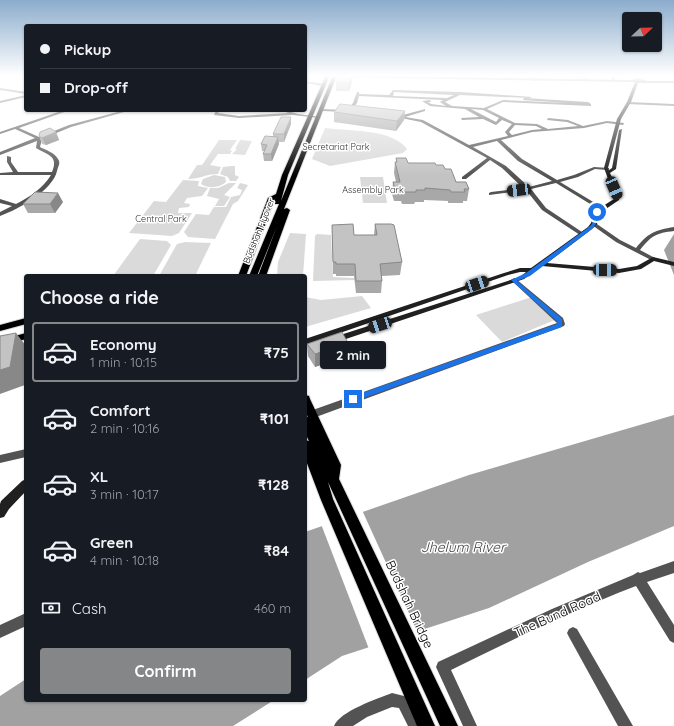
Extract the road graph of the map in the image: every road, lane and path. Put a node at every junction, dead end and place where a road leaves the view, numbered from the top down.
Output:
1 (313, 109) edge
2 (467, 109) edge
3 (484, 109) edge
4 (492, 109) edge
5 (627, 109) edge
6 (322, 110) joint
7 (424, 110) dead end
8 (348, 111) joint
9 (62, 112) edge
10 (122, 112) edge
11 (216, 112) edge
12 (288, 112) edge
13 (355, 112) edge
14 (292, 114) junction
15 (389, 115) edge
16 (310, 116) junction
17 (319, 117) junction
18 (403, 117) junction
19 (462, 118) dead end
20 (483, 118) junction
21 (502, 118) junction
22 (548, 119) dead end
23 (508, 121) junction
24 (620, 123) junction
25 (514, 124) junction
26 (584, 127) junction
27 (15, 128) junction
28 (546, 129) junction
29 (0, 133) edge
30 (510, 135) junction
31 (38, 138) junction
32 (498, 138) junction
33 (470, 146) junction
34 (0, 154) edge
35 (9, 157) dead end
36 (490, 158) junction
37 (608, 171) junction
38 (16, 173) junction
39 (55, 173) junction
40 (0, 174) edge
41 (464, 178) dead end
42 (557, 182) junction
43 (528, 189) junction
44 (491, 194) dead end
45 (282, 198) junction
46 (0, 201) edge
47 (17, 206) junction
48 (602, 209) junction
49 (0, 214) edge
50 (594, 224) junction
51 (674, 229) edge
52 (582, 234) junction
53 (636, 251) junction
54 (655, 260) junction
55 (541, 264) junction
56 (674, 264) edge
57 (534, 270) junction
58 (243, 274) edge
59 (248, 274) edge
60 (254, 274) edge
61 (263, 274) edge
62 (514, 280) junction
63 (24, 322) edge
64 (0, 328) edge
65 (24, 331) edge
66 (0, 337) edge
67 (24, 337) edge
68 (307, 341) edge
69 (0, 343) edge
70 (24, 344) edge
71 (307, 349) edge
72 (0, 350) edge
73 (309, 418) edge
74 (307, 449) edge
75 (24, 453) edge
76 (0, 459) edge
77 (315, 464) edge
78 (327, 480) junction
79 (24, 486) edge
80 (0, 513) edge
81 (674, 567) edge
82 (638, 578) junction
83 (24, 620) edge
84 (0, 632) edge
85 (573, 633) dead end
86 (674, 636) edge
87 (341, 726) edge
88 (416, 726) edge
89 (426, 726) edge
90 (449, 726) edge
91 (470, 726) edge
92 (626, 726) edge

1 - 16 main road
2 - 20 street
3 - 21 street
4 - 23 street
5 - 24 main road
6 - 8 street
6 - 17 main road
7 - 18 street
8 - 13 street
9 - 27 street
10 - 31 street
11 - 14 street
12 - 14 street
14 - 16 street
15 - 18 street
16 - 17 street
16 - 45 main road
17 - 45 main road
18 - 33 street
19 - 20 street
20 - 21 street
21 - 23 street
22 - 26 street
23 - 25 street
24 - 26 street
24 - 37 main road
24 - 37 main road
25 - 28 street
25 - 30 street
26 - 28 street
27 - 29 street
27 - 31 street
28 - 30 street
30 - 32 street
31 - 34 street
31 - 39 street
32 - 33 street
32 - 42 street
33 - 36 street
35 - 38 street
36 - 41 street
36 - 43 street
37 - 42 street
37 - 48 main road
38 - 39 street
38 - 40 street
39 - 47 street
42 - 43 street
42 - 48 street
43 - 44 street
43 - 52 street
45 - 58 main road
45 - 59 main road, Budshah Flyover
45 - 60 main road, Budshah Flyover
45 - 61 main road
46 - 47 street
47 - 49 street
48 - 50 main road
50 - 52 main road
50 - 53 street
51 - 53 street
52 - 55 main road
53 - 54 street
54 - 55 main road
54 - 56 main road
55 - 57 main road
57 - 62 main road
57 - 68 main road
62 - 71 main road
62 - 73 street
63 - 64 main road
65 - 66 main road
67 - 69 main road
70 - 72 main road
73 - 77 main road
73 - 78 main road
74 - 77 main road
75 - 76 street
77 - 78 main road
78 - 89 main road
78 - 90 main road, Budshah Bridge
79 - 80 main road
81 - 82 street, The Bund Road
82 - 86 street
82 - 91 street, The Bund Road
83 - 84 street
85 - 92 street
87 - 88 street

